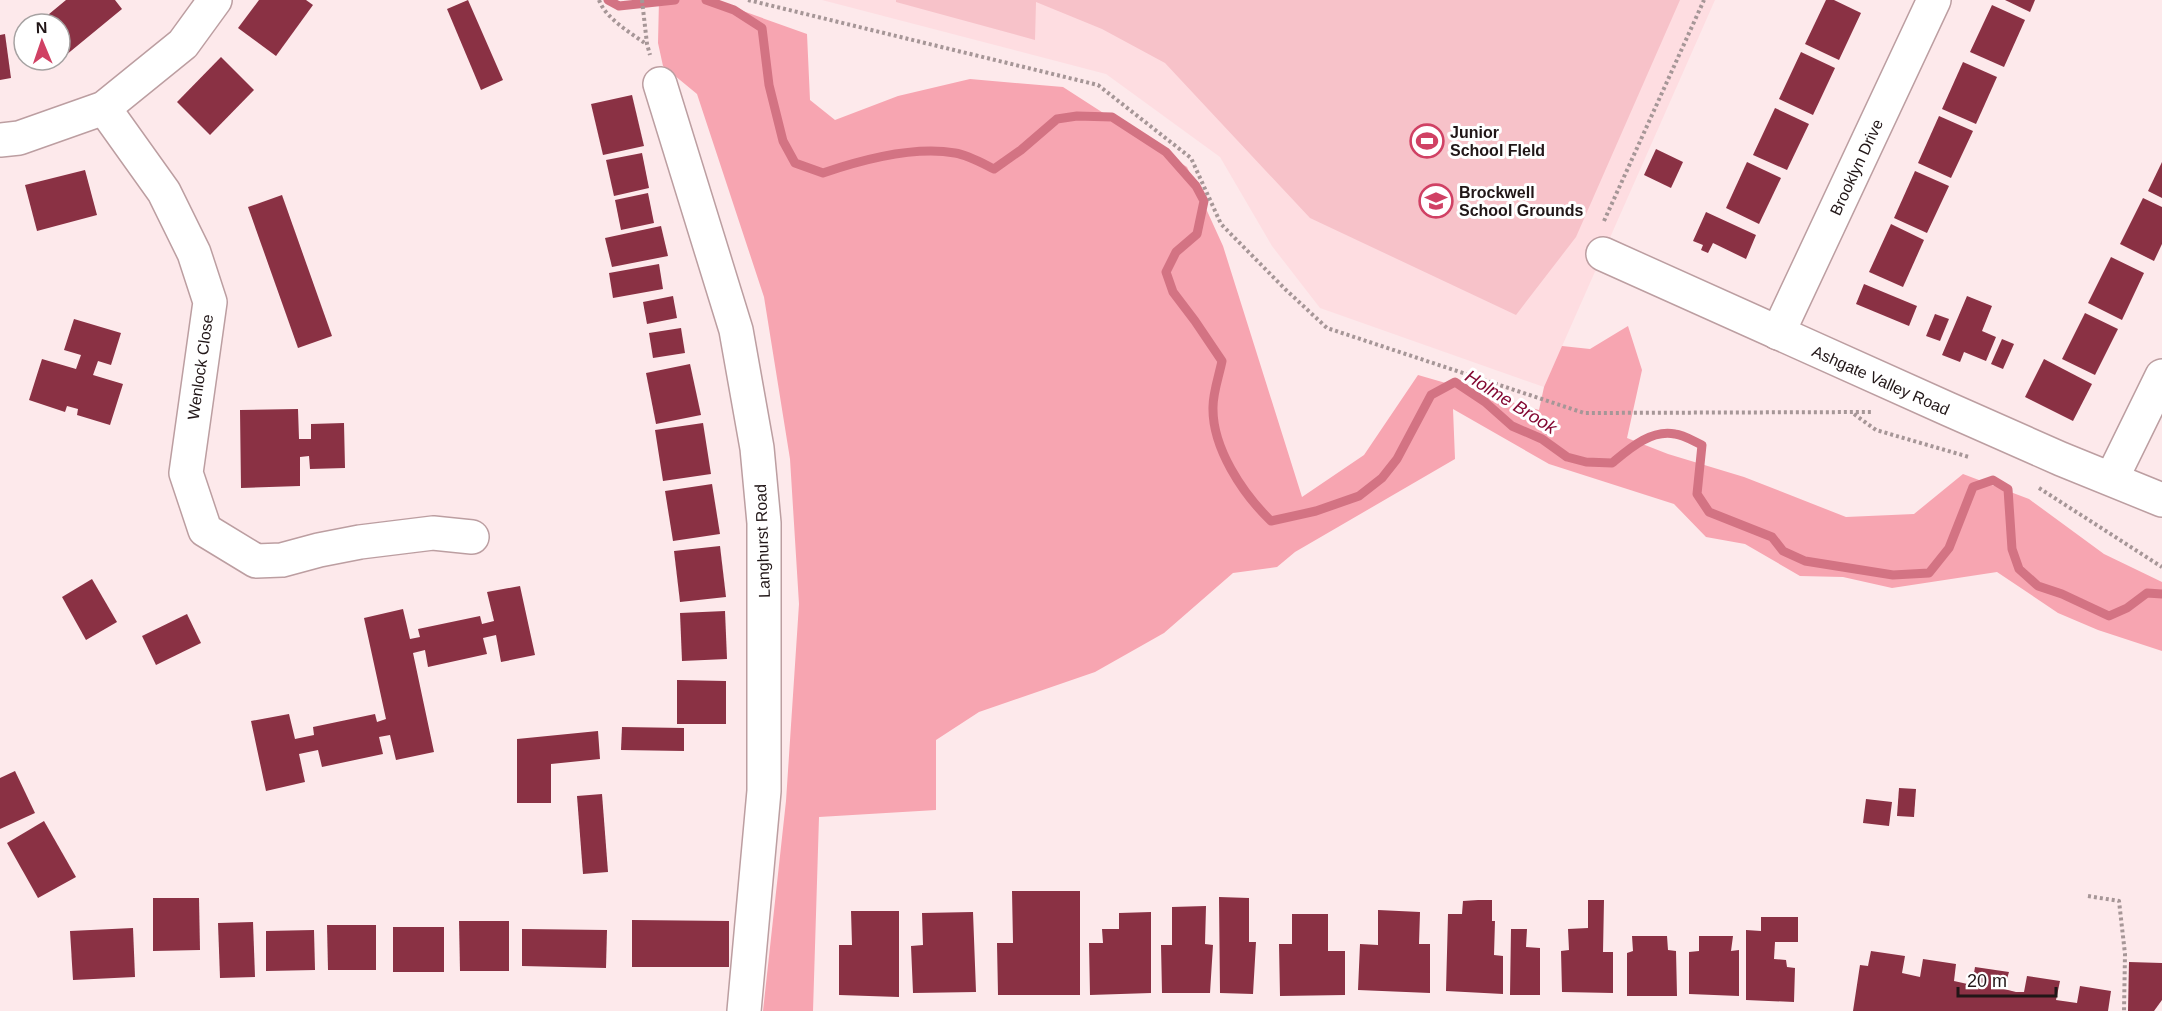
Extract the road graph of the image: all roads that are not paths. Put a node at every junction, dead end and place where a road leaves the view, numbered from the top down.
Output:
1 (215, 0) edge
2 (1934, 0) edge
3 (660, 84) road end
4 (104, 108) junction
5 (0, 140) edge
6 (1603, 254) dead end
7 (1778, 333) junction
8 (2162, 376) edge
9 (2112, 478) junction
10 (2162, 500) edge
11 (472, 537) dead end
12 (744, 1011) edge

1 - 4 street
2 - 7 street, Brooklyn Drive
3 - 12 street, Langhurst Road
4 - 5 street
4 - 11 street, Wenlock Close
6 - 7 street, Ashgate Valley Road
7 - 9 street, Ashgate Valley Road
8 - 9 street
9 - 10 street, Ashgate Valley Road

